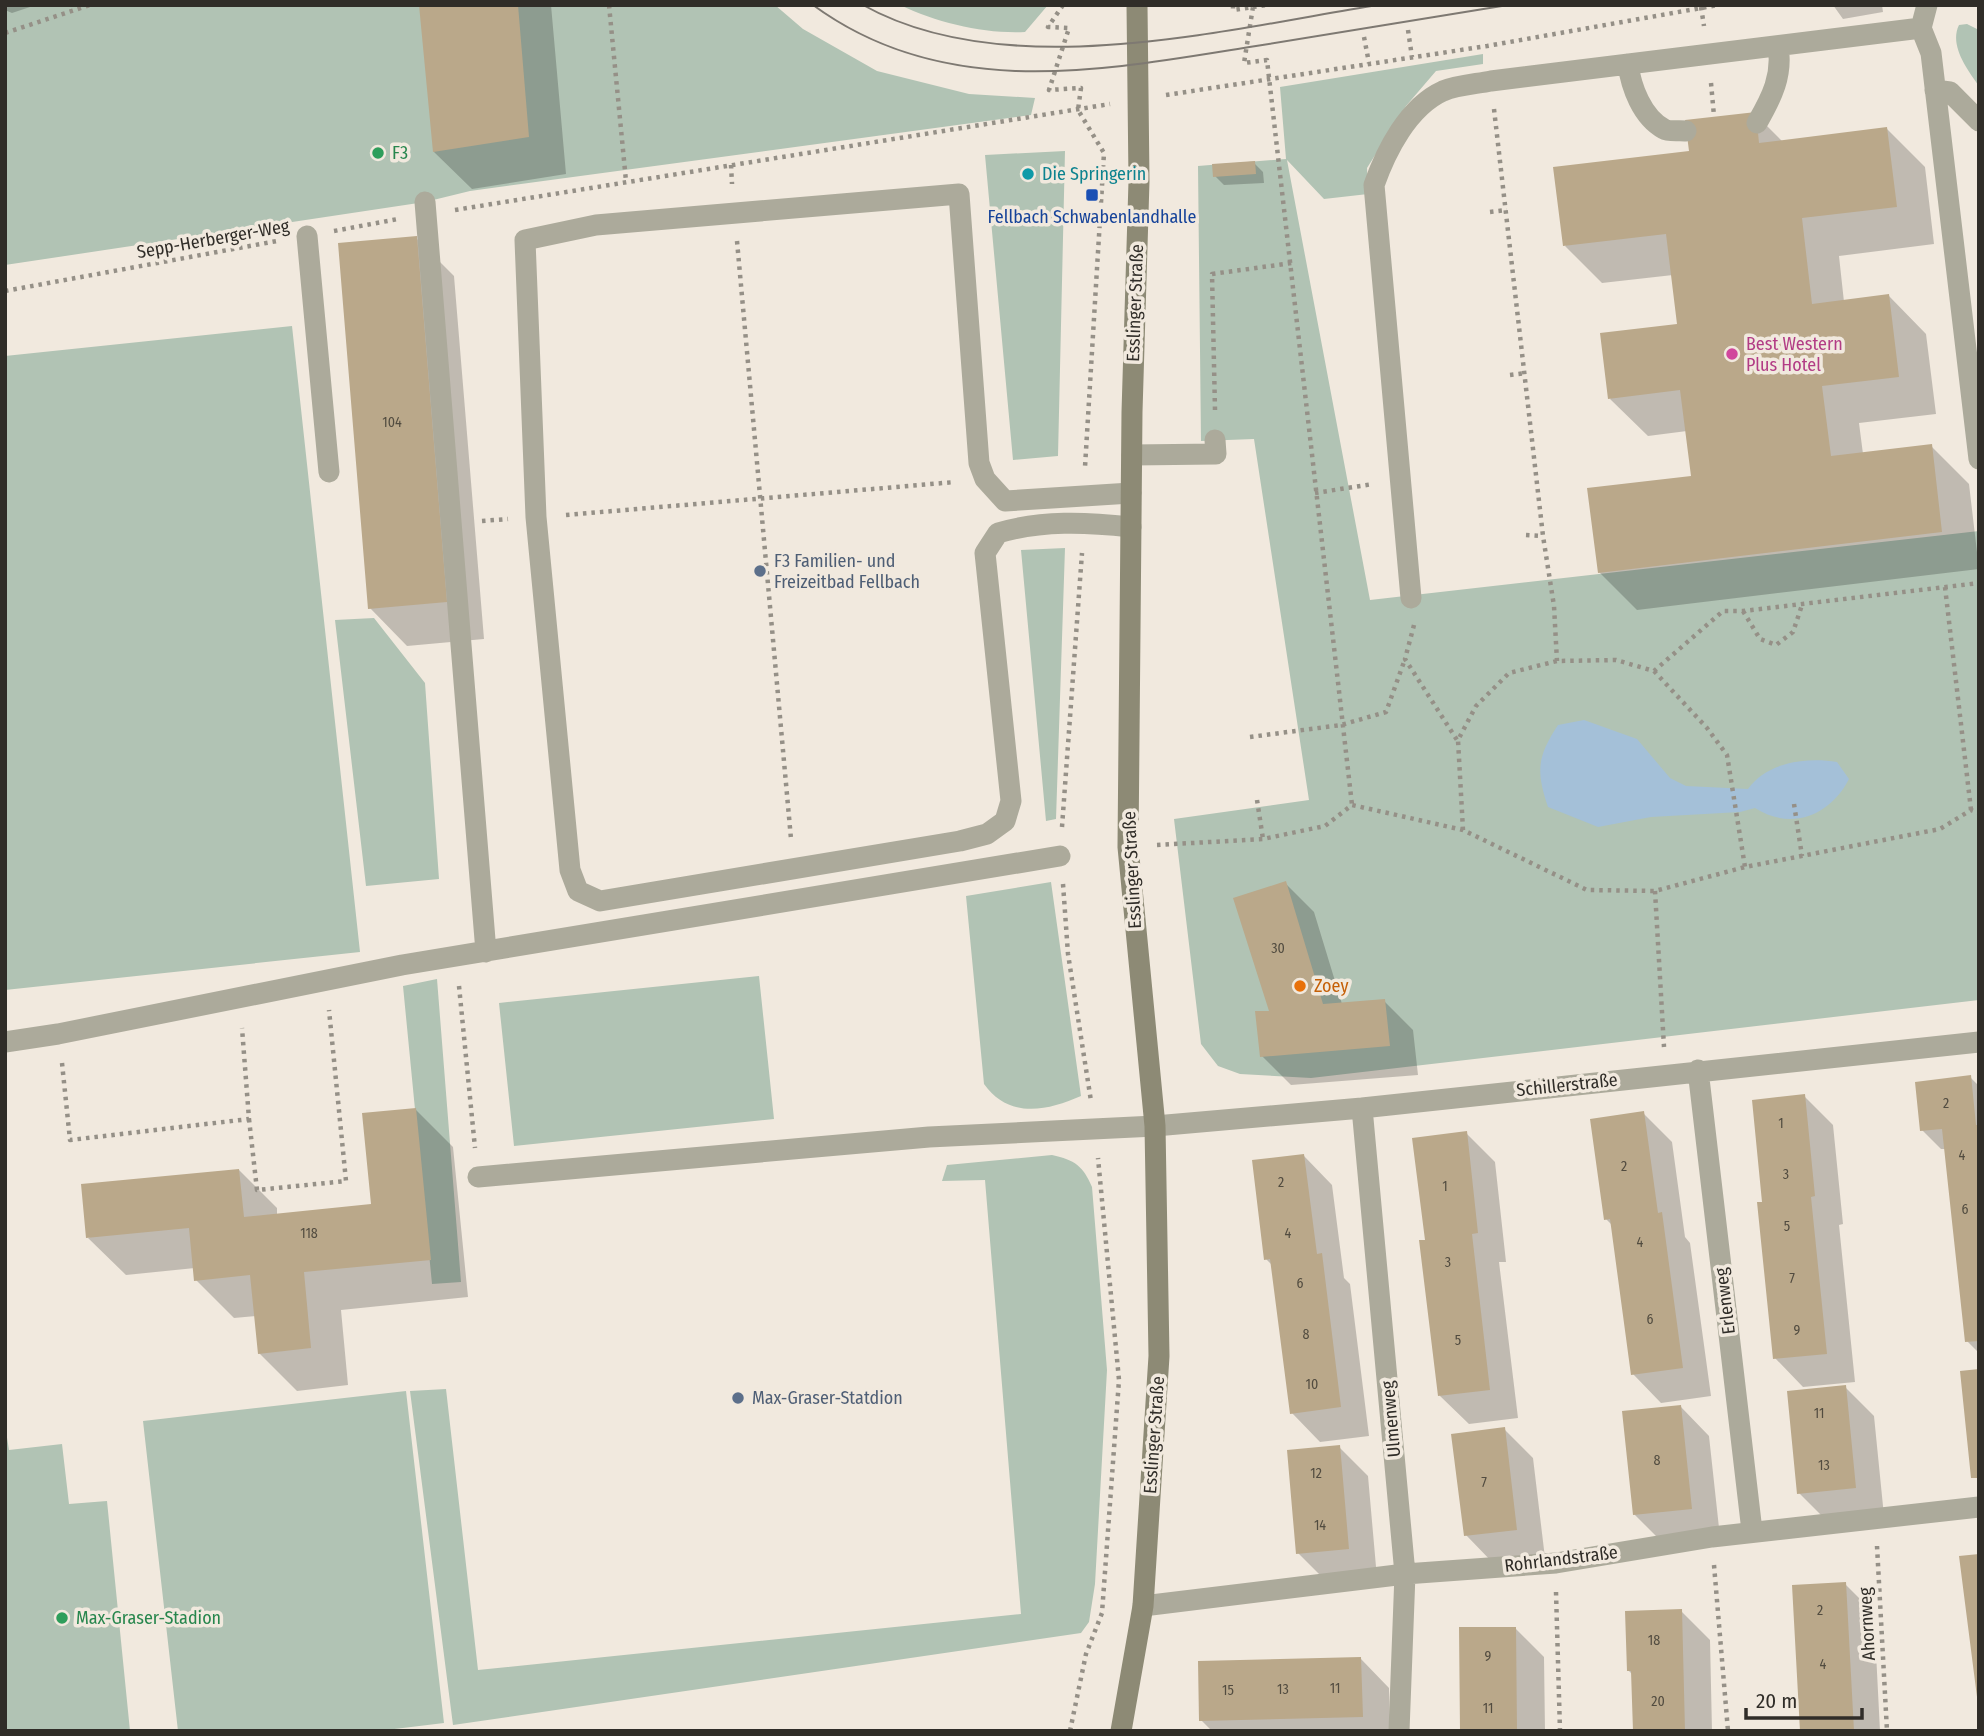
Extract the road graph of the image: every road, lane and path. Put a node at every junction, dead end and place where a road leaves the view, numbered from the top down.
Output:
1 (90, 5) edge
2 (609, 5) edge
3 (1063, 5) edge
4 (1137, 5) edge
5 (1233, 5) edge
6 (1266, 5) edge
7 (1718, 5) edge
8 (1927, 5) edge
9 (1701, 6) edge
10 (1253, 7) junction
11 (1921, 28) junction
12 (1408, 30) dead end
13 (5, 33) edge
14 (1364, 37) dead end
15 (1487, 46) junction
16 (1778, 46) junction
17 (1412, 57) junction
18 (1369, 64) junction
19 (1628, 64) junction
20 (1269, 78) junction
21 (1491, 81) junction
22 (1935, 90) junction
23 (1138, 99) junction
24 (1078, 110) junction
25 (1979, 121) edge
26 (1757, 123) dead end
27 (1686, 131) dead end
28 (731, 164) junction
29 (626, 181) junction
30 (425, 208) junction
31 (1507, 210) junction
32 (1490, 212) dead end
33 (735, 213) junction
34 (307, 236) junction
35 (1292, 263) junction
36 (5, 291) edge
37 (1526, 373) junction
38 (1510, 375) dead end
39 (1215, 440) joint
40 (1132, 455) junction
41 (1979, 459) edge
42 (329, 472) dead end
43 (985, 479) junction
44 (1401, 480) junction
45 (1315, 493) junction
46 (1131, 494) junction
47 (1084, 497) junction
48 (761, 499) junction
49 (536, 517) junction
50 (1084, 522) junction
51 (452, 524) junction
52 (1131, 527) junction
53 (1526, 535) dead end
54 (1543, 536) junction
55 (1979, 583) edge
56 (1945, 587) junction
57 (1411, 598) joint
58 (1802, 605) junction
59 (1743, 611) junction
60 (1405, 659) junction
61 (1557, 661) junction
62 (1654, 671) junction
63 (1341, 725) junction
64 (1250, 737) dead end
65 (1458, 740) junction
66 (1257, 800) dead end
67 (1794, 804) dead end
68 (1352, 805) junction
69 (1971, 810) junction
70 (1979, 813) edge
71 (1463, 830) junction
72 (1263, 839) junction
73 (1182, 844) dead end
74 (1060, 856) junction
75 (1802, 856) junction
76 (1745, 867) junction
77 (793, 869) junction
78 (1655, 891) junction
79 (486, 952) junction
80 (456, 956) junction
81 (326, 981) junction
82 (239, 998) junction
83 (58, 1034) junction
84 (5, 1041) edge
85 (1979, 1042) edge
86 (1698, 1070) junction
87 (1665, 1074) junction
88 (1362, 1108) junction
89 (249, 1119) junction
90 (1155, 1126) junction
91 (1095, 1129) junction
92 (478, 1177) joint
93 (1979, 1507) edge
94 (1875, 1516) junction
95 (1752, 1531) junction
96 (1712, 1536) junction
97 (1405, 1574) junction
98 (1557, 1599) dead end
99 (1143, 1606) junction
100 (1070, 1731) edge
101 (1121, 1731) edge
102 (1399, 1731) edge
103 (1560, 1731) edge
104 (1728, 1731) edge
105 (1887, 1731) edge

1 - 13 path
2 - 29 path
3 - 24 path
4 - 23 main road, Esslinger Straße
5 - 10 path
6 - 10 path
7 - 9 path, Sepp-Herberger-Weg
8 - 11 street
9 - 15 path, Sepp-Herberger-Weg
10 - 20 path
11 - 16 street
11 - 22 street
12 - 17 path
14 - 18 path
15 - 17 path, Sepp-Herberger-Weg
15 - 21 path
16 - 19 street
16 - 26 street
17 - 18 path, Sepp-Herberger-Weg
18 - 20 path, Sepp-Herberger-Weg
19 - 21 street
19 - 27 street
20 - 23 path, Sepp-Herberger-Weg
20 - 35 path
21 - 31 path
21 - 44 street
22 - 25 street
22 - 41 street
23 - 24 path, Sepp-Herberger-Weg
23 - 40 main road, Esslinger Straße
24 - 28 path, Sepp-Herberger-Weg
24 - 47 path
28 - 29 path, Sepp-Herberger-Weg
28 - 33 path
29 - 30 path, Sepp-Herberger-Weg
30 - 34 path, Sepp-Herberger-Weg
30 - 51 street
31 - 32 path
31 - 37 path
33 - 43 street
33 - 48 path
33 - 49 street
34 - 36 path, Sepp-Herberger-Weg
34 - 42 street
35 - 39 path
35 - 45 path
37 - 38 path
37 - 54 path
39 - 40 street
40 - 46 main road, Esslinger Straße
43 - 47 street
43 - 48 path
44 - 45 path
44 - 57 street
45 - 63 path
46 - 47 street
46 - 52 main road, Esslinger Straße
48 - 49 path
48 - 77 path
49 - 51 path
49 - 77 street
50 - 52 street
50 - 74 path
50 - 77 street
51 - 79 street
52 - 90 main road, Esslinger Straße
53 - 54 path
54 - 61 path
55 - 56 path
56 - 58 path
56 - 69 path
57 - 60 path
58 - 59 path
58 - 59 path
59 - 62 path
60 - 63 path
60 - 65 path
61 - 62 path
61 - 65 path
62 - 76 path
63 - 64 path
63 - 68 path
65 - 71 path
66 - 72 path
67 - 75 path
68 - 71 path
68 - 72 path
69 - 70 path
69 - 75 path
71 - 78 path
72 - 73 path
74 - 79 street
74 - 91 path
75 - 76 path
76 - 78 path
78 - 87 path
79 - 80 street
80 - 81 street
80 - 92 path
81 - 82 street
81 - 89 path
82 - 83 street
82 - 89 path
83 - 84 street
83 - 89 path
85 - 86 street, Schillerstraße
86 - 87 street, Schillerstraße
86 - 95 street, Erlenweg
87 - 88 street, Schillerstraße
88 - 90 street, Schillerstraße
88 - 97 street, Ulmenweg
90 - 91 street, Schillerstraße
90 - 99 main road, Esslinger Straße
91 - 92 street, Schillerstraße
91 - 100 path
93 - 94 street, Rohrlandstraße
94 - 95 street, Rohrlandstraße
94 - 105 path, Ahornweg
95 - 96 street, Rohrlandstraße
96 - 97 street, Rohrlandstraße
96 - 104 path
97 - 99 street, Rohrlandstraße
97 - 102 street, Ulmenweg
98 - 103 path
99 - 101 main road, Esslinger Straße

